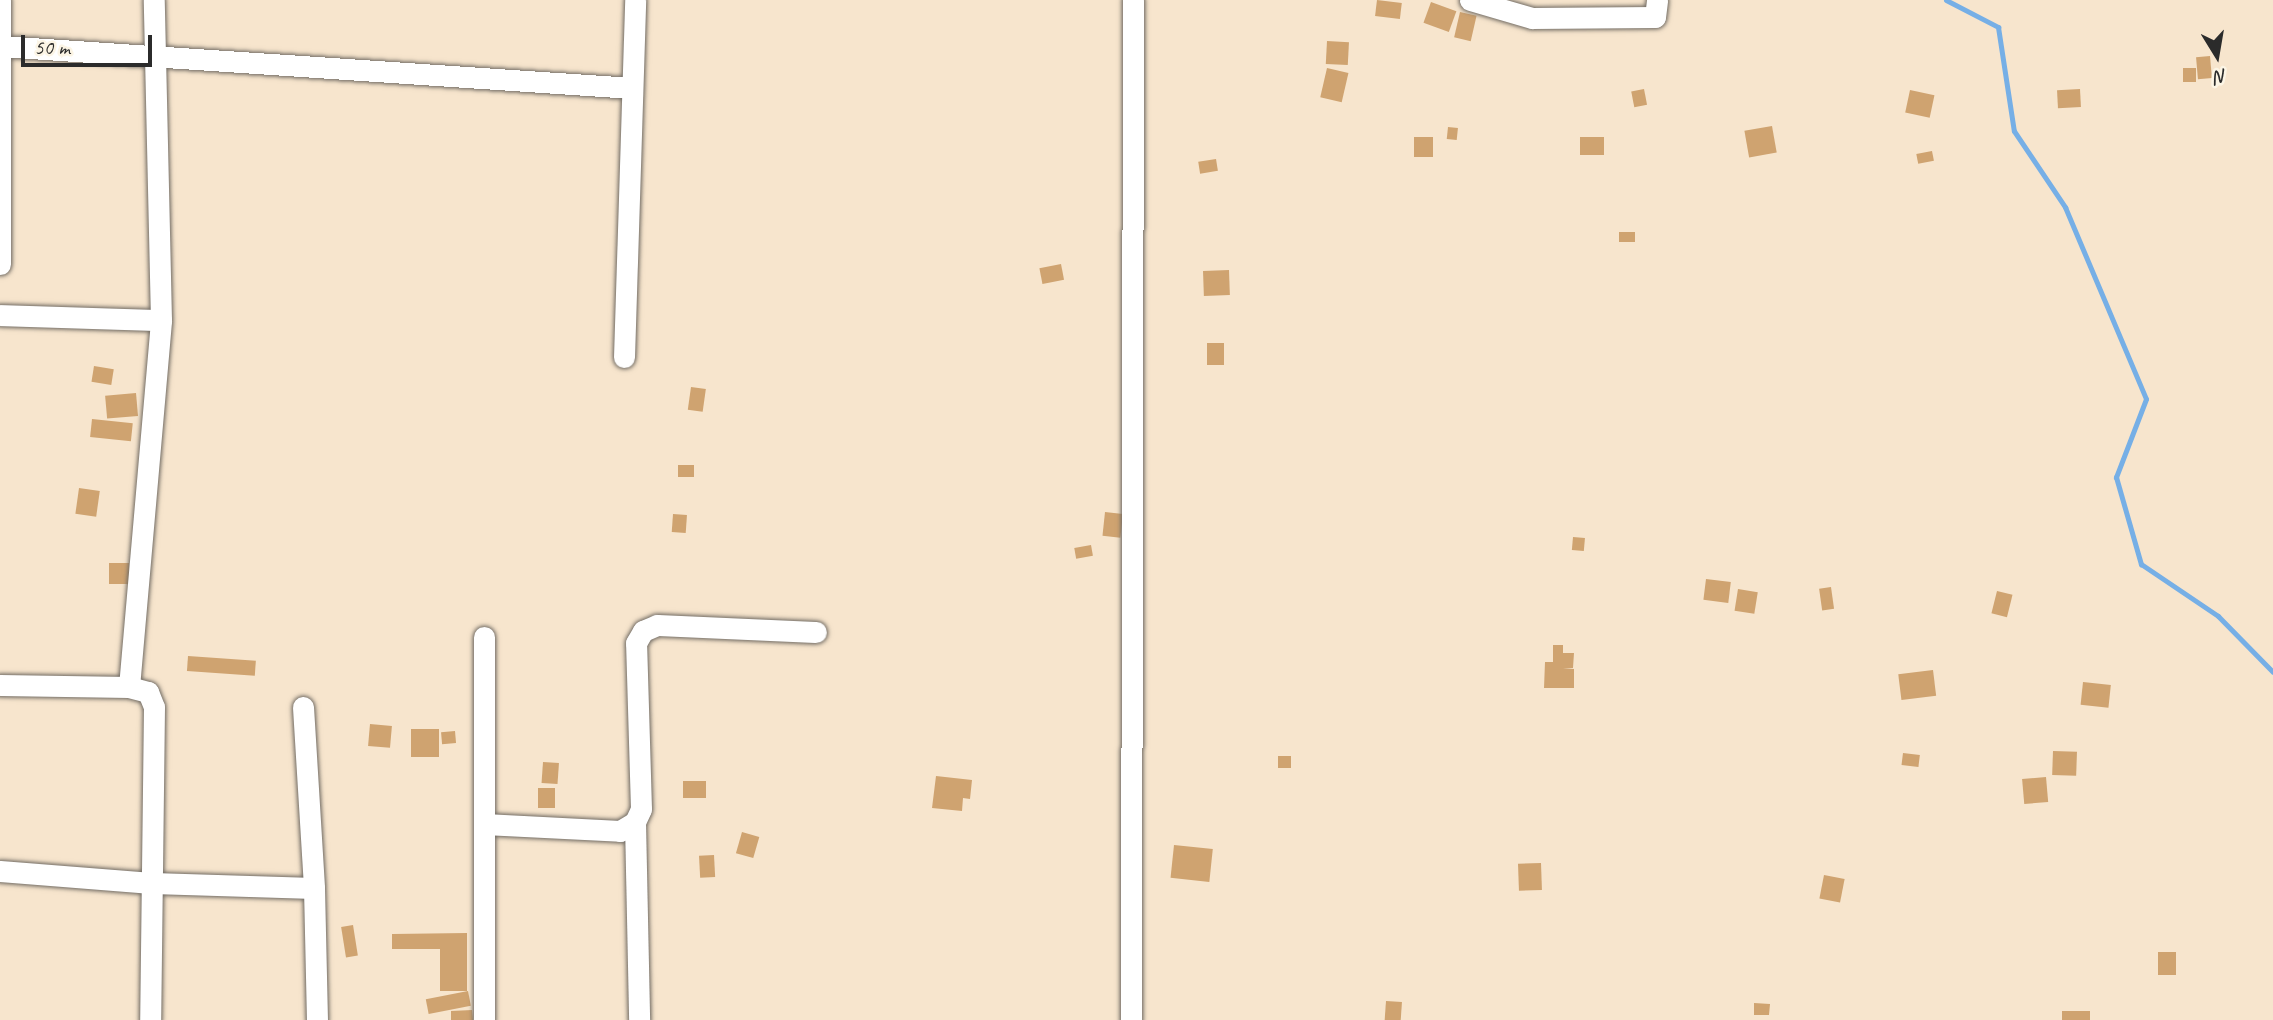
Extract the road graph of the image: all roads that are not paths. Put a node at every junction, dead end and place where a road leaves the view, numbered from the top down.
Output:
1 (0, 0) edge
2 (154, 0) edge
3 (635, 0) edge
4 (1133, 0) edge
5 (1470, 0) edge
6 (1657, 0) edge
7 (0, 46) edge
8 (156, 56) junction
9 (632, 88) junction
10 (0, 264) edge
11 (0, 316) edge
12 (161, 320) junction
13 (624, 357) dead end
14 (816, 632) dead end
15 (484, 637) dead end
16 (0, 685) edge
17 (129, 687) junction
18 (303, 707) dead end
19 (635, 822) junction
20 (484, 824) junction
21 (0, 871) edge
22 (152, 883) junction
23 (314, 888) junction
24 (150, 1020) edge
25 (317, 1020) edge
26 (484, 1020) edge
27 (639, 1020) edge
28 (1130, 1020) edge

1 - 7 street
2 - 8 street
3 - 9 street
4 - 28 street
5 - 6 street
7 - 8 street
7 - 10 street
8 - 9 street
8 - 12 street
9 - 13 street
11 - 12 street
12 - 17 street
14 - 19 street
15 - 20 street
16 - 17 street
17 - 22 street
18 - 23 street
19 - 20 street
19 - 27 street
20 - 26 street
21 - 22 street
22 - 23 street
22 - 24 street
23 - 25 street

